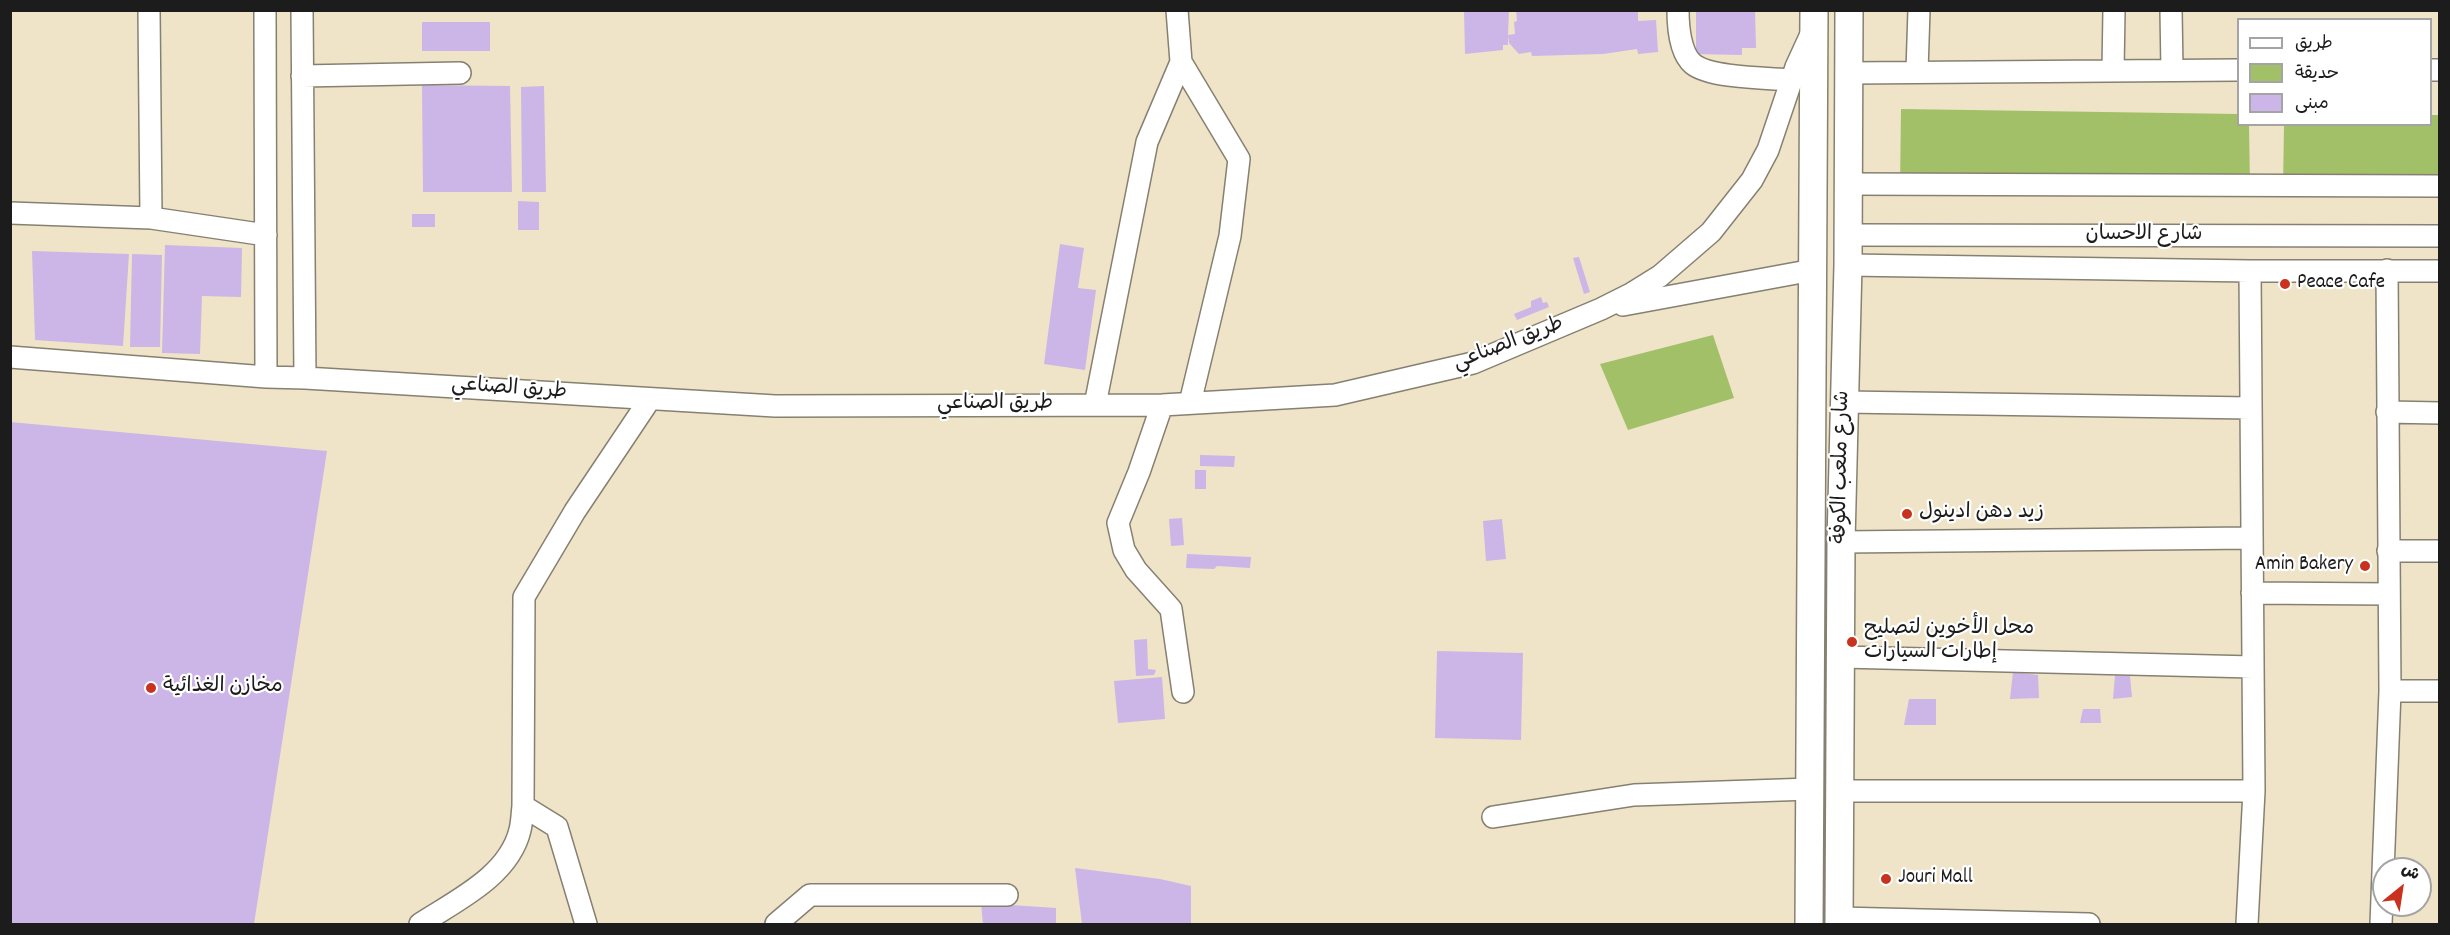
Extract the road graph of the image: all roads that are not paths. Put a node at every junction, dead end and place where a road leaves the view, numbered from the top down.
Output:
1 (148, 10) edge
2 (266, 10) edge
3 (302, 10) edge
4 (1177, 10) edge
5 (1678, 10) edge
6 (1849, 10) edge
7 (1920, 10) edge
8 (2114, 10) edge
9 (2171, 10) edge
10 (1814, 20) edge
11 (1181, 62) junction
12 (2172, 70) junction
13 (2237, 70) edge
14 (1917, 71) junction
15 (2113, 71) junction
16 (460, 73) dead end
17 (1850, 74) junction
18 (302, 76) junction
19 (1791, 80) junction
20 (1849, 184) junction
21 (2439, 186) edge
22 (10, 213) edge
23 (151, 218) junction
24 (266, 235) junction
25 (1848, 235) junction
26 (2439, 236) edge
27 (1848, 265) junction
28 (1813, 270) junction
29 (2387, 270) junction
30 (2250, 271) junction
31 (2439, 271) edge
32 (1601, 309) junction
33 (10, 357) edge
34 (266, 377) junction
35 (305, 378) junction
36 (650, 399) junction
37 (1844, 402) junction
38 (1190, 403) junction
39 (1095, 405) junction
40 (1162, 405) junction
41 (2251, 408) junction
42 (2387, 412) junction
43 (2439, 413) edge
44 (2252, 538) junction
45 (1841, 542) junction
46 (2439, 551) edge
47 (2388, 552) junction
48 (2252, 593) junction
49 (2389, 594) junction
50 (1842, 657) junction
51 (2253, 667) junction
52 (2390, 691) junction
53 (2439, 691) edge
54 (1183, 692) dead end
55 (1810, 789) junction
56 (1840, 791) junction
57 (2254, 791) junction
58 (523, 806) junction
59 (1493, 817) dead end
60 (1007, 895) dead end
61 (1839, 921) edge
62 (420, 924) edge
63 (586, 924) edge
64 (776, 924) edge
65 (1809, 924) edge
66 (2089, 924) edge
67 (2247, 924) edge
68 (2381, 924) edge

1 - 23 street
2 - 24 street
3 - 18 street
4 - 11 street
5 - 19 street
6 - 17 main road, شارع ملعب الكوفة
7 - 14 street
8 - 15 street
9 - 12 street
10 - 19 street, طريق الصناعي
10 - 28 main road, شارع ملعب الكوفة
11 - 38 street
11 - 39 street
12 - 13 street
12 - 15 street
14 - 15 street
14 - 17 street
16 - 18 street
17 - 20 main road, شارع ملعب الكوفة
18 - 35 street
19 - 32 street, طريق الصناعي
20 - 21 street
20 - 25 main road, شارع ملعب الكوفة
22 - 23 street
23 - 24 street
24 - 34 street
25 - 26 street, شارع الاحسان
25 - 27 main road, شارع ملعب الكوفة
27 - 30 street
27 - 37 main road, شارع ملعب الكوفة
28 - 32 street
28 - 55 main road, شارع ملعب الكوفة
29 - 30 street
29 - 31 street
29 - 42 street
30 - 41 street
32 - 38 street, طريق الصناعي
33 - 34 street, طريق الصناعي
34 - 35 street, طريق الصناعي
35 - 36 street, طريق الصناعي
36 - 39 street, طريق الصناعي
36 - 58 street
37 - 41 street
37 - 45 main road, شارع ملعب الكوفة
38 - 40 street, طريق الصناعي
39 - 40 street, طريق الصناعي
40 - 54 street
41 - 44 street
42 - 43 street
42 - 47 street
44 - 45 street
44 - 48 street
45 - 50 main road, شارع ملعب الكوفة
46 - 47 street
47 - 49 street
48 - 49 street
48 - 51 street
49 - 52 street
50 - 51 street
50 - 56 main road, شارع ملعب الكوفة
51 - 57 street
52 - 53 street
52 - 68 street
55 - 59 street
55 - 65 main road, شارع ملعب الكوفة
56 - 57 street
56 - 61 main road, شارع ملعب الكوفة
57 - 67 street
58 - 62 street
58 - 63 street
60 - 64 street
61 - 66 street

